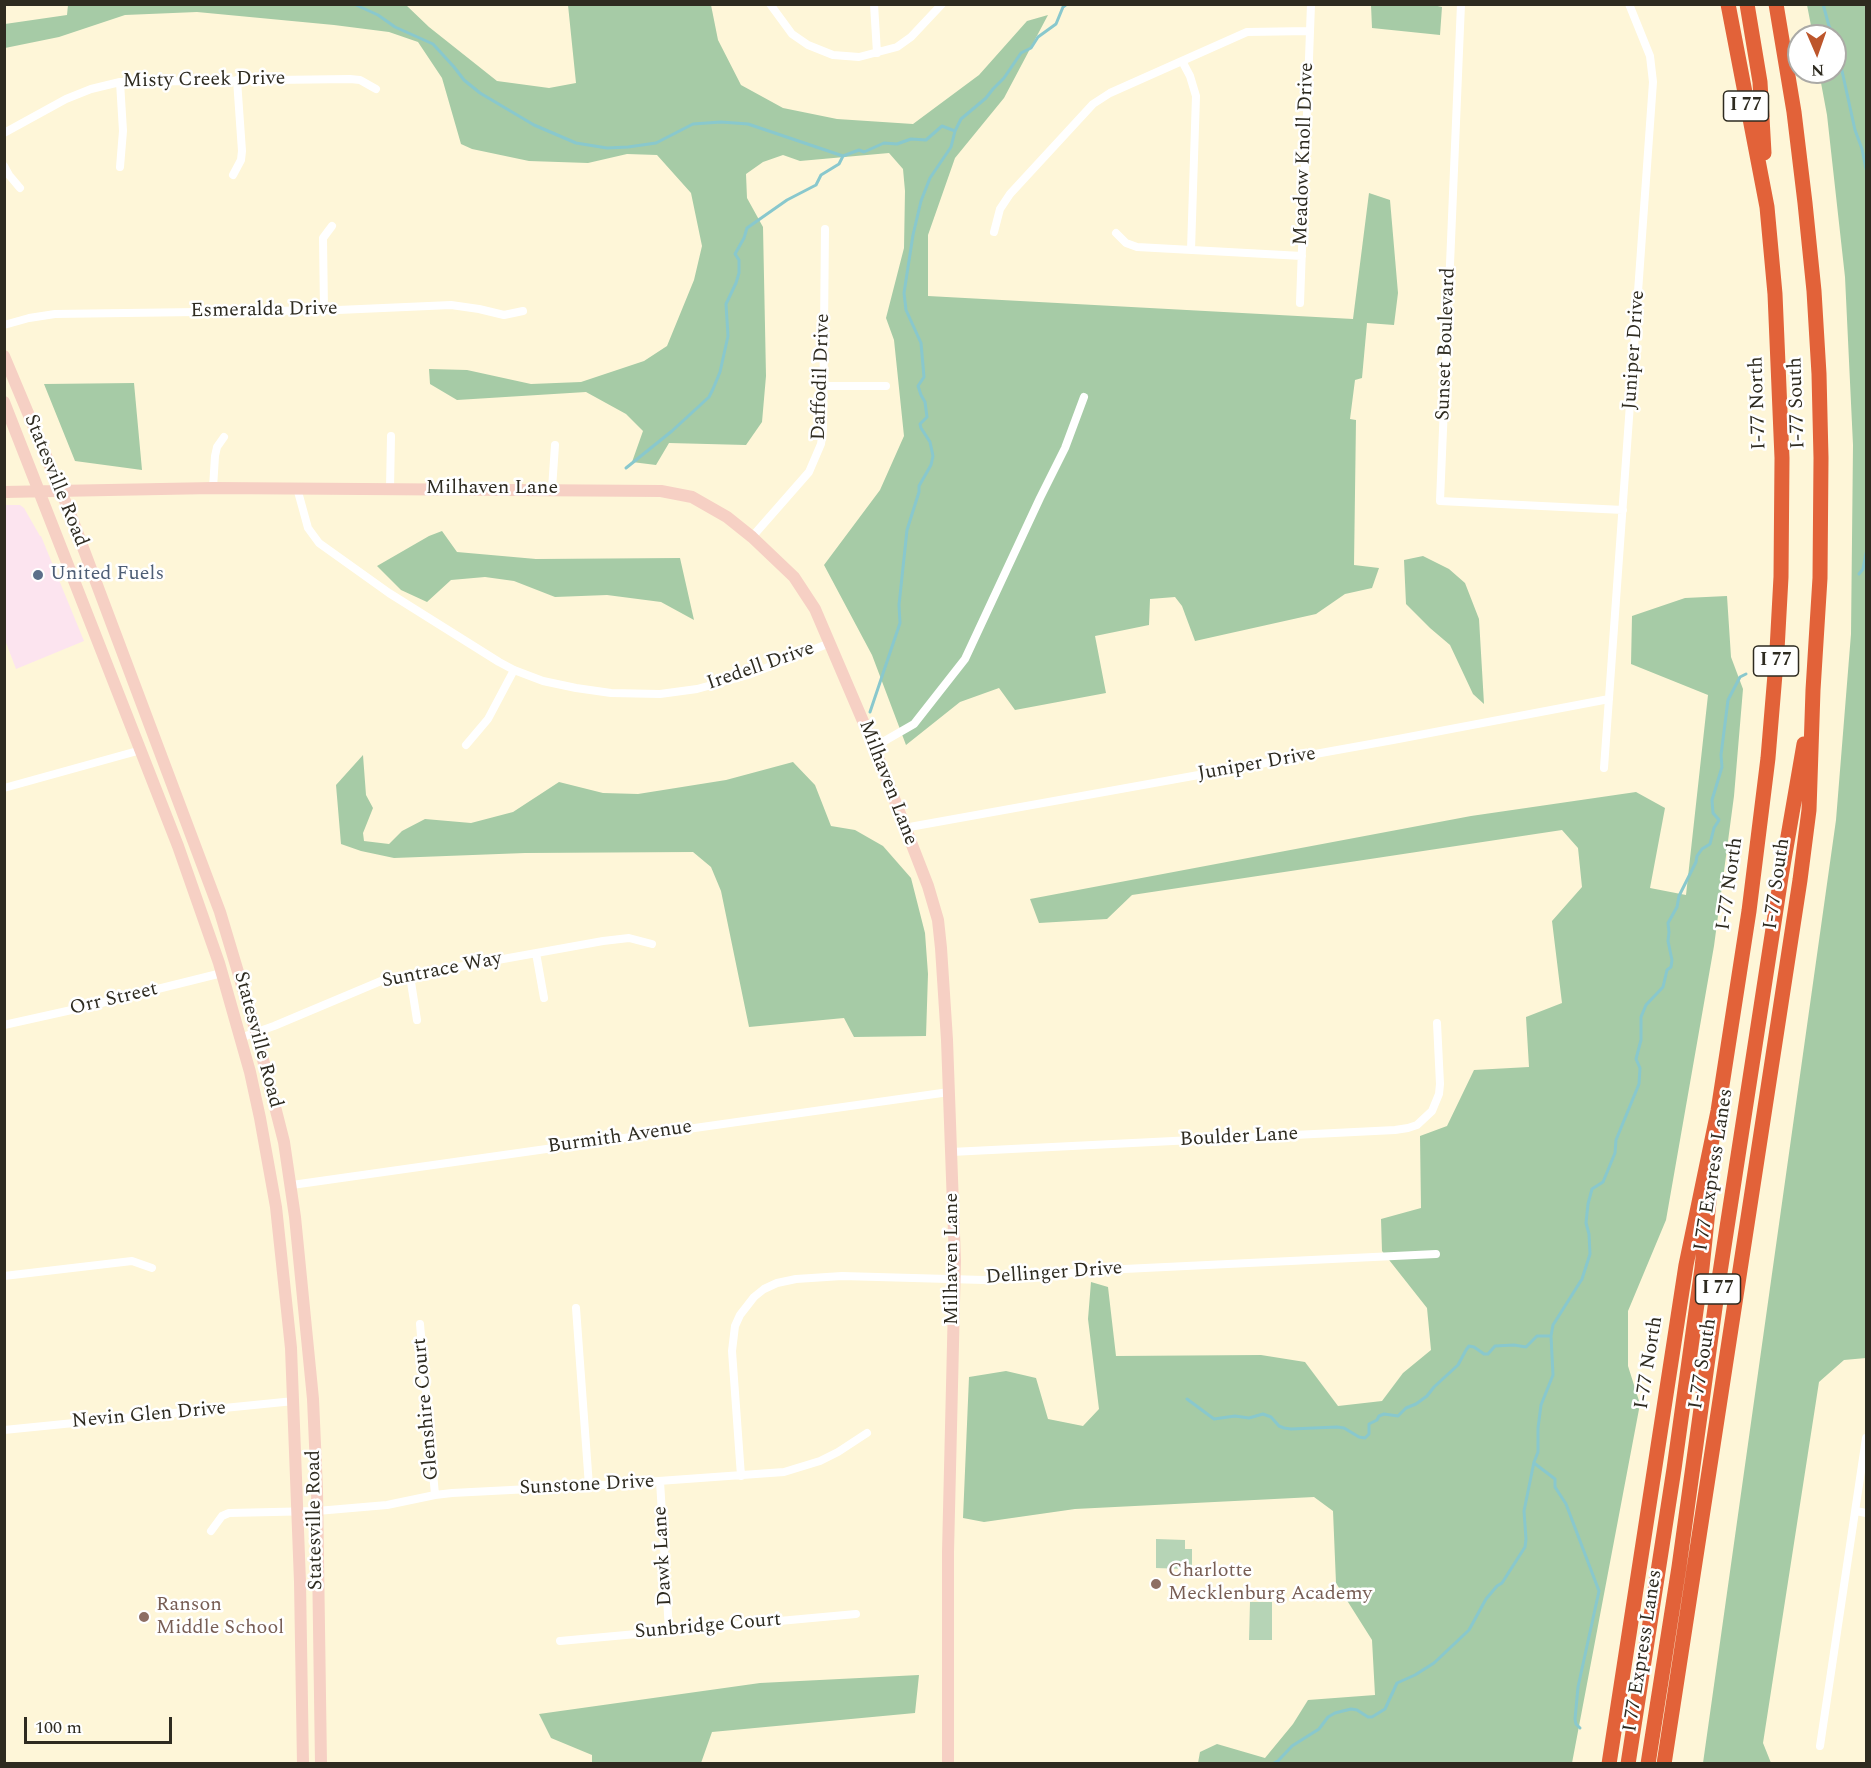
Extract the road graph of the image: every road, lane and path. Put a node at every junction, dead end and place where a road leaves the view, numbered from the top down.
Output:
1 (770, 4) edge
2 (874, 4) edge
3 (942, 4) edge
4 (1311, 4) edge
5 (1461, 4) edge
6 (1629, 4) edge
7 (1728, 4) edge
8 (1747, 4) edge
9 (1776, 4) edge
10 (1310, 32) junction
11 (877, 53) junction
12 (1182, 60) junction
13 (237, 80) junction
14 (120, 82) junction
15 (376, 89) dead end
16 (4, 133) edge
17 (4, 166) edge
18 (120, 167) dead end
19 (233, 175) dead end
20 (20, 188) dead end
21 (1767, 207) junction
22 (332, 226) dead end
23 (825, 229) dead end
24 (994, 232) dead end
25 (1116, 233) dead end
26 (1191, 250) junction
27 (1302, 256) junction
28 (1300, 303) dead end
29 (324, 311) junction
30 (523, 311) dead end
31 (4, 325) edge
32 (4, 356) edge
33 (823, 386) junction
34 (886, 386) dead end
35 (1084, 397) dead end
36 (4, 402) edge
37 (391, 436) dead end
38 (224, 437) dead end
39 (555, 446) dead end
40 (213, 488) junction
41 (297, 488) junction
42 (390, 489) junction
43 (552, 489) junction
44 (60, 490) junction
45 (39, 491) junction
46 (4, 492) edge
47 (1623, 510) junction
48 (752, 537) junction
49 (830, 643) junction
50 (514, 670) junction
51 (1813, 690) junction
52 (1609, 699) junction
53 (465, 746) dead end
54 (874, 747) junction
55 (141, 750) junction
56 (1604, 768) dead end
57 (4, 788) edge
58 (904, 828) junction
59 (652, 944) dead end
60 (536, 953) junction
61 (222, 973) junction
62 (410, 976) junction
63 (544, 998) dead end
64 (417, 1020) dead end
65 (1437, 1023) dead end
66 (4, 1025) edge
67 (256, 1032) junction
68 (240, 1038) junction
69 (949, 1092) junction
70 (1718, 1111) junction
71 (951, 1152) junction
72 (292, 1185) junction
73 (1436, 1254) dead end
74 (152, 1268) dead end
75 (4, 1276) edge
76 (954, 1280) junction
77 (576, 1308) dead end
78 (420, 1323) dead end
79 (294, 1401) junction
80 (4, 1430) edge
81 (867, 1433) dead end
82 (1866, 1438) edge
83 (741, 1476) junction
84 (660, 1481) junction
85 (589, 1486) junction
86 (435, 1495) junction
87 (317, 1511) junction
88 (1856, 1511) junction
89 (298, 1512) junction
90 (1866, 1513) edge
91 (211, 1531) dead end
92 (856, 1614) dead end
93 (669, 1630) junction
94 (560, 1641) dead end
95 (1820, 1746) dead end
96 (303, 1764) edge
97 (321, 1764) edge
98 (948, 1764) edge
99 (1609, 1764) edge
100 (1628, 1764) edge
101 (1648, 1764) edge
102 (1664, 1764) edge

1 - 11 street
2 - 11 street
3 - 11 street
4 - 10 street, Meadow Knoll Drive
5 - 47 street, Sunset Boulevard
6 - 47 street, Juniper Drive
7 - 21 highway, I-77 North / I 77
8 - 21 highway, I 77
9 - 51 highway, I-77 South / I 77
10 - 12 street
10 - 27 street, Meadow Knoll Drive
12 - 24 street
12 - 26 street
13 - 14 street, Misty Creek Drive
13 - 15 street, Misty Creek Drive
13 - 19 street
14 - 16 street, Misty Creek Drive
14 - 18 street
17 - 20 street
21 - 70 highway, I-77 North / I 77
22 - 29 street
23 - 33 street, Daffodil Drive
25 - 26 street
26 - 27 street
27 - 28 street, Meadow Knoll Drive
29 - 30 street, Esmeralda Drive
29 - 31 street, Esmeralda Drive
32 - 44 main road, Statesville Road
33 - 34 street
33 - 48 street, Daffodil Drive
35 - 54 street
36 - 45 main road, Statesville Road
37 - 42 street
38 - 40 street
39 - 43 street
40 - 41 main road, Milhaven Lane
40 - 44 main road, Milhaven Lane
41 - 42 main road, Milhaven Lane
41 - 50 street, Iredell Drive
42 - 43 main road, Milhaven Lane
43 - 48 main road, Milhaven Lane
44 - 45 main road, Milhaven Lane
44 - 67 main road, Statesville Road
45 - 46 main road, Milhaven Lane
45 - 55 main road, Statesville Road
47 - 52 street, Juniper Drive
48 - 49 main road, Milhaven Lane
49 - 50 street, Iredell Drive
49 - 54 main road, Milhaven Lane
50 - 53 street
51 - 101 highway, I 77 Express Lanes / I 77
51 - 102 highway, I-77 South / I 77
52 - 56 street, Juniper Drive
52 - 58 street, Juniper Drive
54 - 58 main road, Milhaven Lane
55 - 57 street
55 - 61 main road, Statesville Road
58 - 69 main road, Milhaven Lane
59 - 60 street, Suntrace Way
60 - 62 street, Suntrace Way
60 - 63 street
61 - 66 street, Orr Street
61 - 68 main road, Statesville Road
62 - 64 street
62 - 67 street, Suntrace Way
65 - 71 street, Boulder Lane
67 - 68 street, Suntrace Way
67 - 72 main road, Statesville Road
68 - 79 main road, Statesville Road
69 - 71 main road, Milhaven Lane
69 - 72 street, Burmith Avenue
70 - 99 highway, I-77 North / I 77
70 - 100 highway, I 77 Express Lanes / I 77
71 - 76 main road, Milhaven Lane
72 - 87 main road, Statesville Road
73 - 76 street, Dellinger Drive
74 - 75 street
76 - 83 street, Dellinger Drive
76 - 98 main road, Milhaven Lane
77 - 85 street
78 - 86 street, Glenshire Court
79 - 80 street, Nevin Glen Drive
79 - 89 main road, Statesville Road
81 - 83 street, Sunstone Drive
82 - 88 street
83 - 84 street, Sunstone Drive
84 - 85 street, Sunstone Drive
84 - 93 street, Dawk Lane
85 - 86 street, Sunstone Drive
86 - 87 street, Sunstone Drive
87 - 89 street, Sunstone Drive
87 - 97 main road, Statesville Road
88 - 90 street
88 - 95 street
89 - 91 street, Sunstone Drive
89 - 96 main road, Statesville Road
92 - 93 street, Sunbridge Court
93 - 94 street, Sunbridge Court

